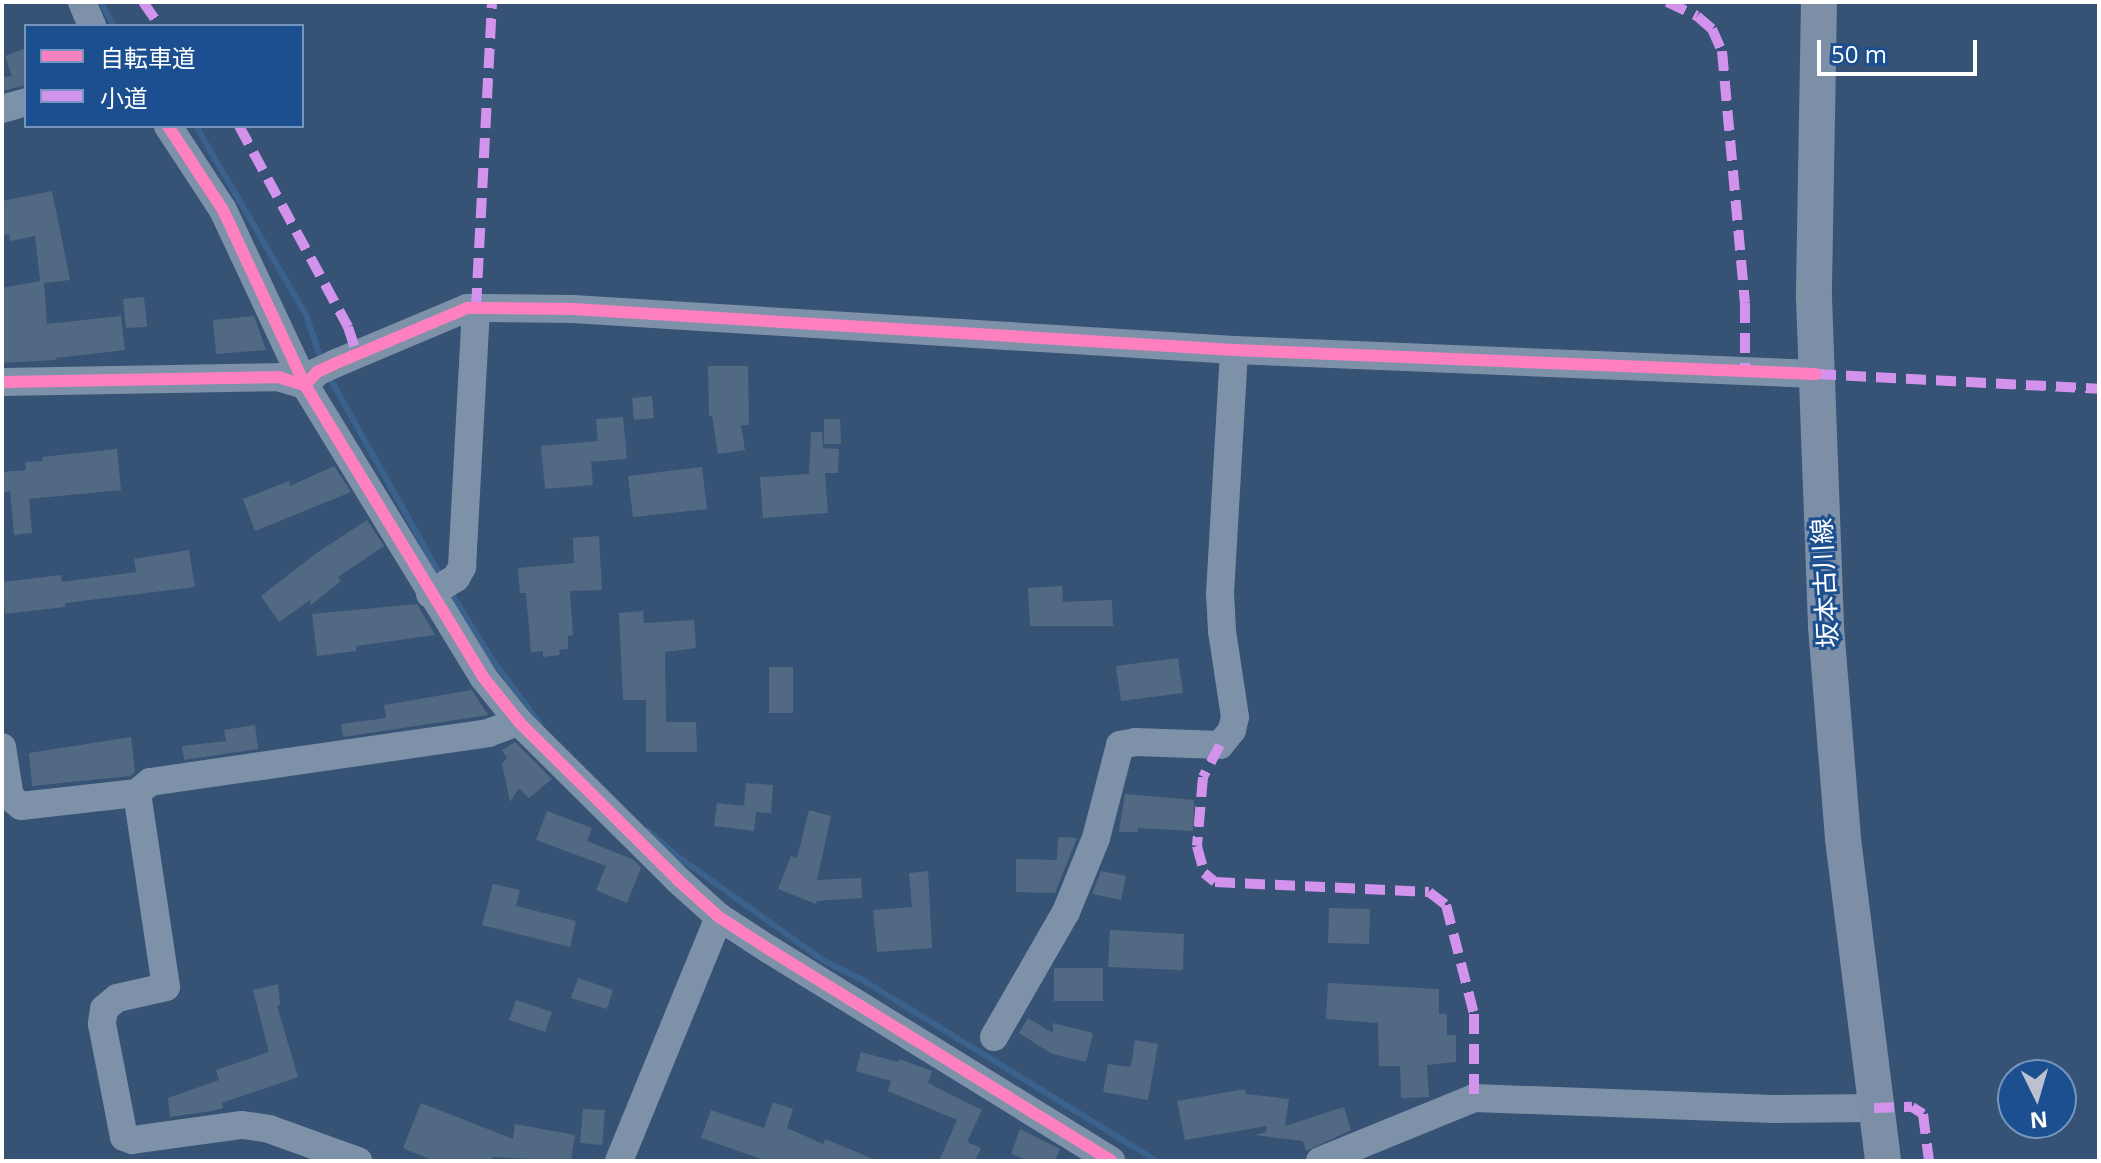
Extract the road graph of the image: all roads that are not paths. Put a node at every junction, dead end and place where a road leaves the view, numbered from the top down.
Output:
1 (82, 2) edge
2 (1819, 2) edge
3 (91, 24) edge
4 (24, 103) edge
5 (2, 109) edge
6 (169, 128) edge
7 (476, 308) junction
8 (1234, 350) junction
9 (319, 374) junction
10 (1816, 374) junction
11 (2, 382) edge
12 (441, 587) junction
13 (519, 722) junction
14 (2, 747) edge
15 (137, 793) junction
16 (719, 917) junction
17 (994, 1037) dead end
18 (1874, 1108) junction
19 (358, 1161) edge
20 (619, 1161) edge
21 (1111, 1161) edge
22 (1320, 1161) edge
23 (1883, 1161) edge

1 - 3 street
2 - 10 main road, 坂本古川線
4 - 5 street
6 - 9 street
7 - 8 street
7 - 9 street
7 - 12 street
8 - 10 street
8 - 17 street
9 - 11 street
9 - 12 street
10 - 18 main road, 坂本古川線
12 - 13 street
13 - 15 street
13 - 16 street
14 - 15 street
15 - 19 street
16 - 20 street
16 - 21 street
18 - 22 street
18 - 23 main road, 坂本古川線

